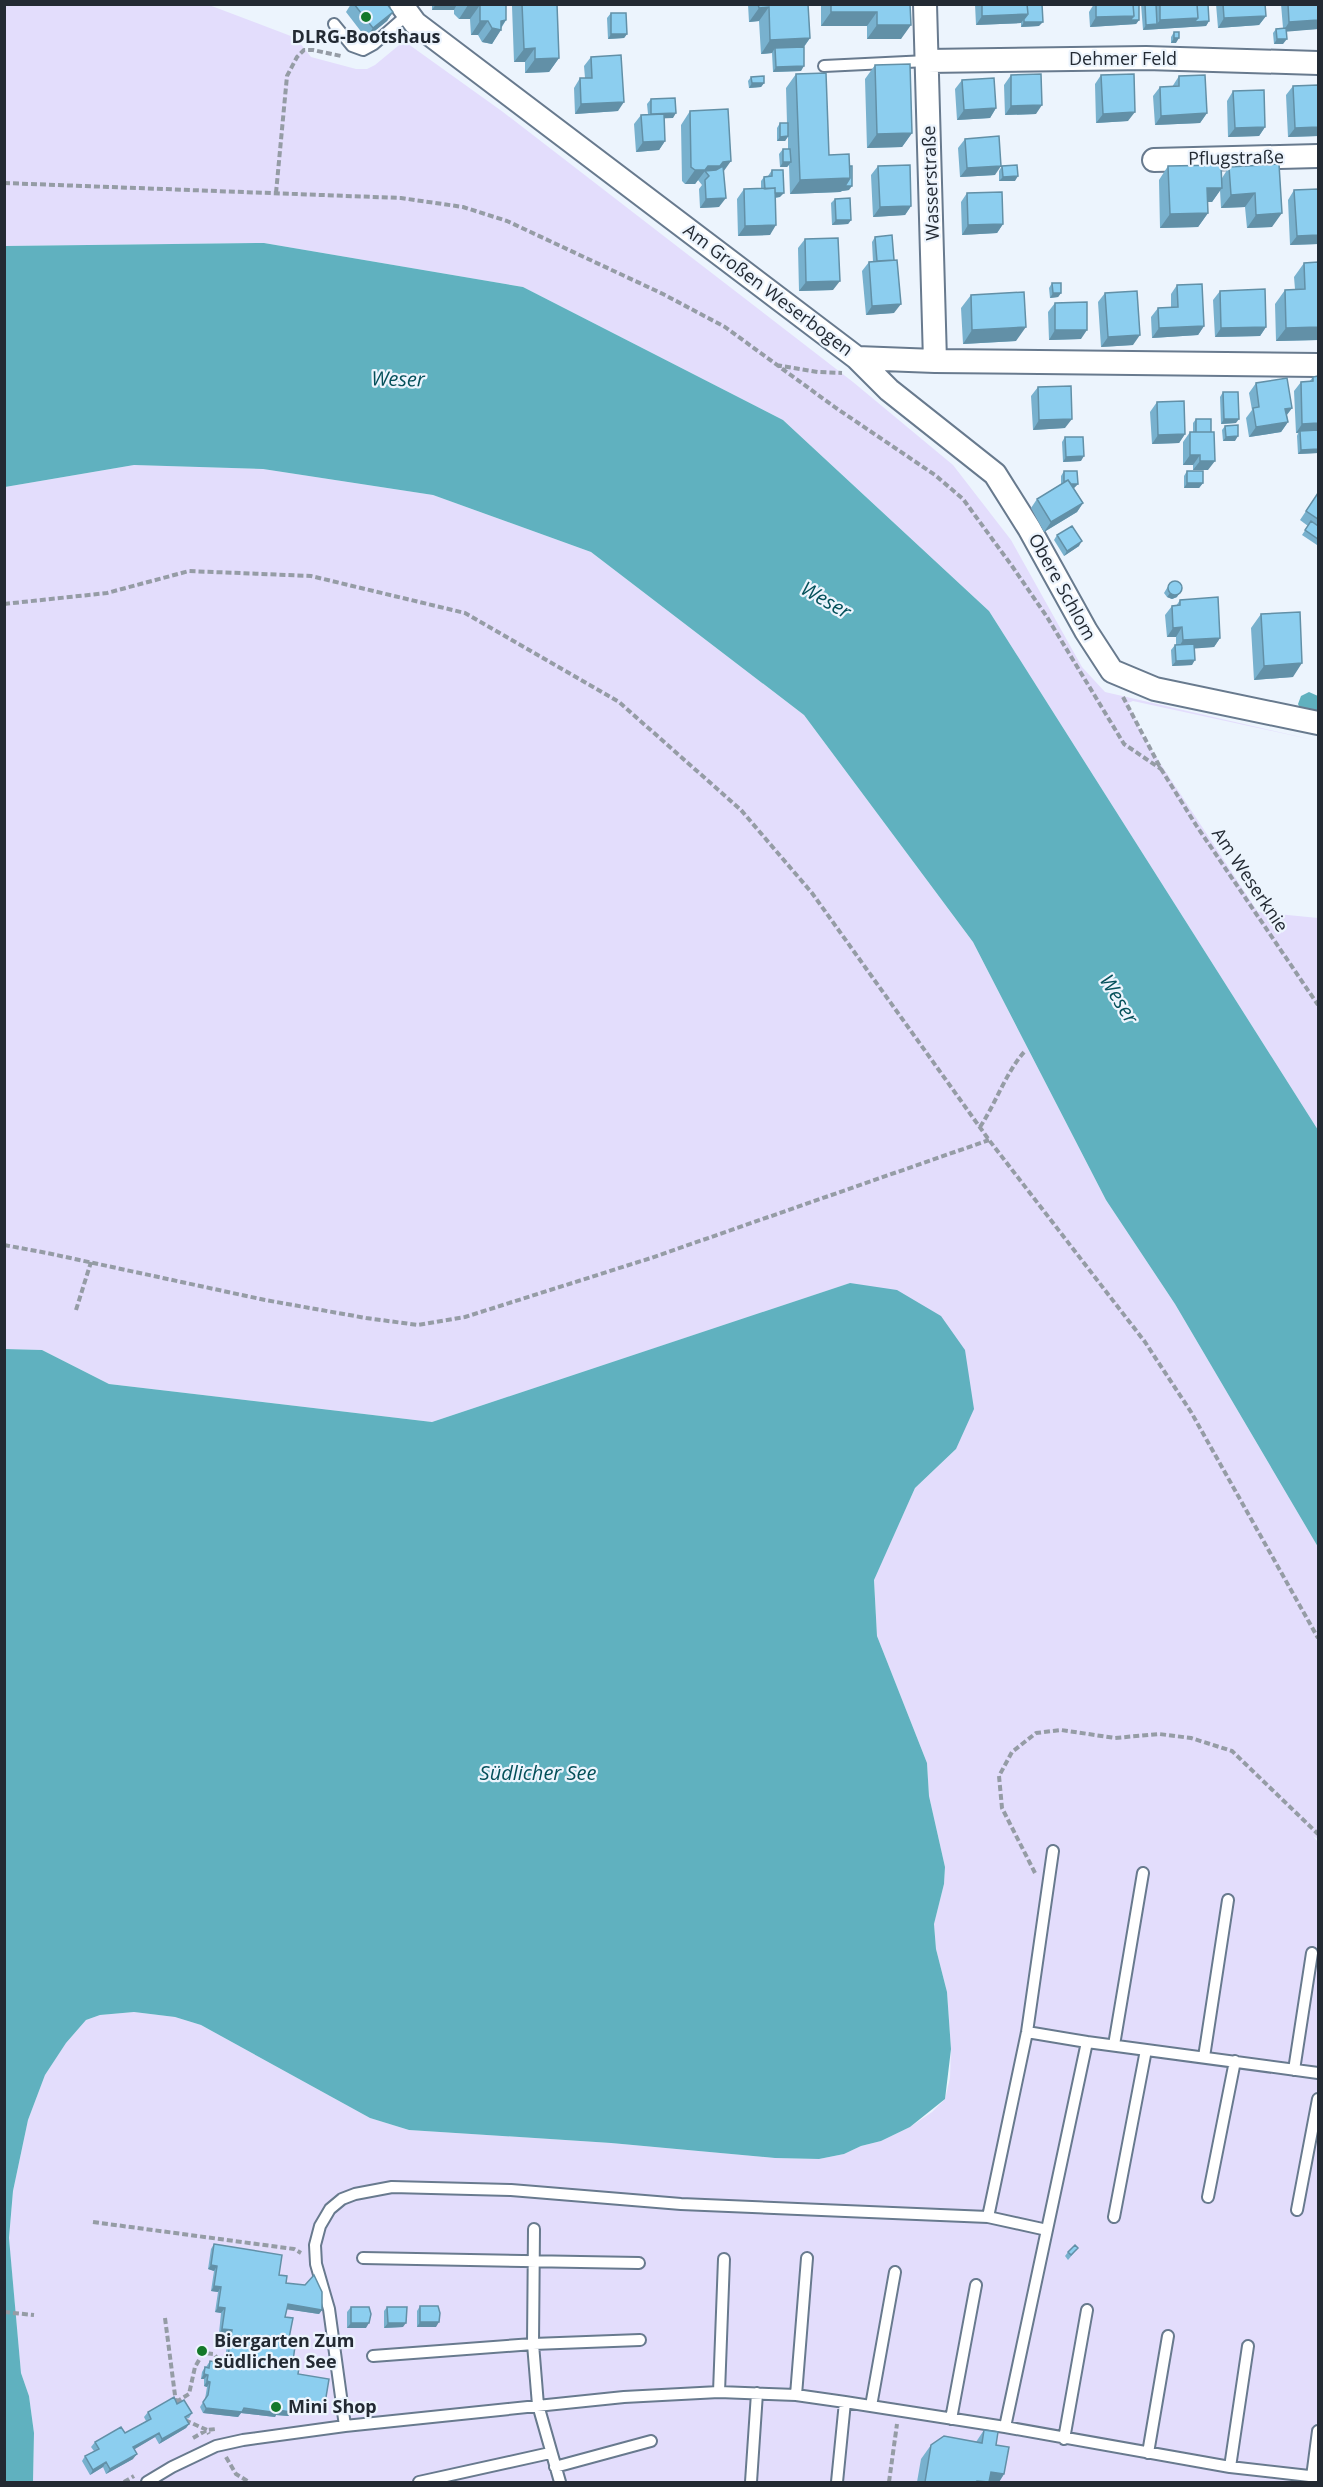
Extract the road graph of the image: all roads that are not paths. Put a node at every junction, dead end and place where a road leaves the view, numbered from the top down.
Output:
1 (925, 4) edge
2 (405, 9) edge
3 (334, 24) dead end
4 (927, 61) junction
5 (1318, 63) edge
6 (824, 66) dead end
7 (1318, 156) edge
8 (1154, 160) dead end
9 (853, 356) junction
10 (935, 362) junction
11 (1318, 365) edge
12 (1318, 723) edge
13 (1053, 1851) dead end
14 (1143, 1873) dead end
15 (1228, 1900) dead end
16 (1312, 1953) dead end
17 (1027, 2032) junction
18 (1087, 2042) junction
19 (1114, 2045) junction
20 (1146, 2050) junction
21 (1204, 2057) junction
22 (1235, 2061) junction
23 (1294, 2070) junction
24 (1318, 2073) edge
25 (1318, 2099) edge
26 (1208, 2196) dead end
27 (1297, 2210) dead end
28 (988, 2217) junction
29 (1114, 2217) dead end
30 (534, 2229) dead end
31 (1047, 2230) junction
32 (363, 2258) dead end
33 (807, 2258) dead end
34 (724, 2259) dead end
35 (533, 2261) junction
36 (639, 2263) dead end
37 (895, 2272) dead end
38 (976, 2285) dead end
39 (1087, 2310) dead end
40 (1168, 2336) dead end
41 (640, 2340) dead end
42 (533, 2344) junction
43 (1248, 2346) dead end
44 (373, 2356) dead end
45 (719, 2392) junction
46 (757, 2393) junction
47 (796, 2395) junction
48 (844, 2402) junction
49 (538, 2405) junction
50 (871, 2406) junction
51 (951, 2419) junction
52 (345, 2426) junction
53 (1005, 2427) junction
54 (1318, 2431) edge
55 (1064, 2439) junction
56 (651, 2441) dead end
57 (1148, 2452) junction
58 (550, 2453) junction
59 (555, 2467) junction
60 (1230, 2467) junction
61 (1315, 2477) edge
62 (147, 2482) edge
63 (419, 2482) edge
64 (560, 2482) edge
65 (751, 2482) edge
66 (837, 2482) edge

1 - 4 street, Wasserstraße
2 - 3 lane
2 - 9 street, Am Großen Weserbogen
4 - 5 street, Dehmer Feld
4 - 6 lane
4 - 10 street, Wasserstraße
7 - 8 street, Pflugstraße
9 - 10 street, Am Großen Weserbogen
9 - 12 street, Obere Schlom
10 - 11 street, Am Großen Weserbogen
13 - 17 lane
14 - 19 lane
15 - 21 lane
16 - 23 lane
17 - 18 lane
17 - 28 lane
18 - 19 lane
18 - 31 lane
19 - 20 lane
20 - 21 lane
20 - 29 lane
21 - 22 lane
22 - 23 lane
22 - 26 lane
23 - 24 lane
25 - 27 lane
28 - 31 lane
28 - 52 lane
30 - 35 lane
31 - 53 lane
32 - 35 lane
33 - 47 lane
34 - 45 lane
35 - 36 lane
35 - 42 lane
37 - 50 lane
38 - 51 lane
39 - 55 lane
40 - 57 lane
41 - 42 lane
42 - 44 lane
42 - 49 lane
43 - 60 lane
45 - 46 lane
45 - 49 lane
46 - 47 lane
46 - 65 lane
47 - 48 lane
48 - 50 lane
48 - 66 lane
49 - 52 lane
49 - 58 lane
50 - 51 lane
51 - 53 lane
52 - 62 lane
53 - 55 lane
54 - 61 lane
55 - 57 lane
56 - 59 lane
57 - 60 lane
58 - 59 lane
58 - 63 lane
59 - 64 lane
60 - 61 lane

